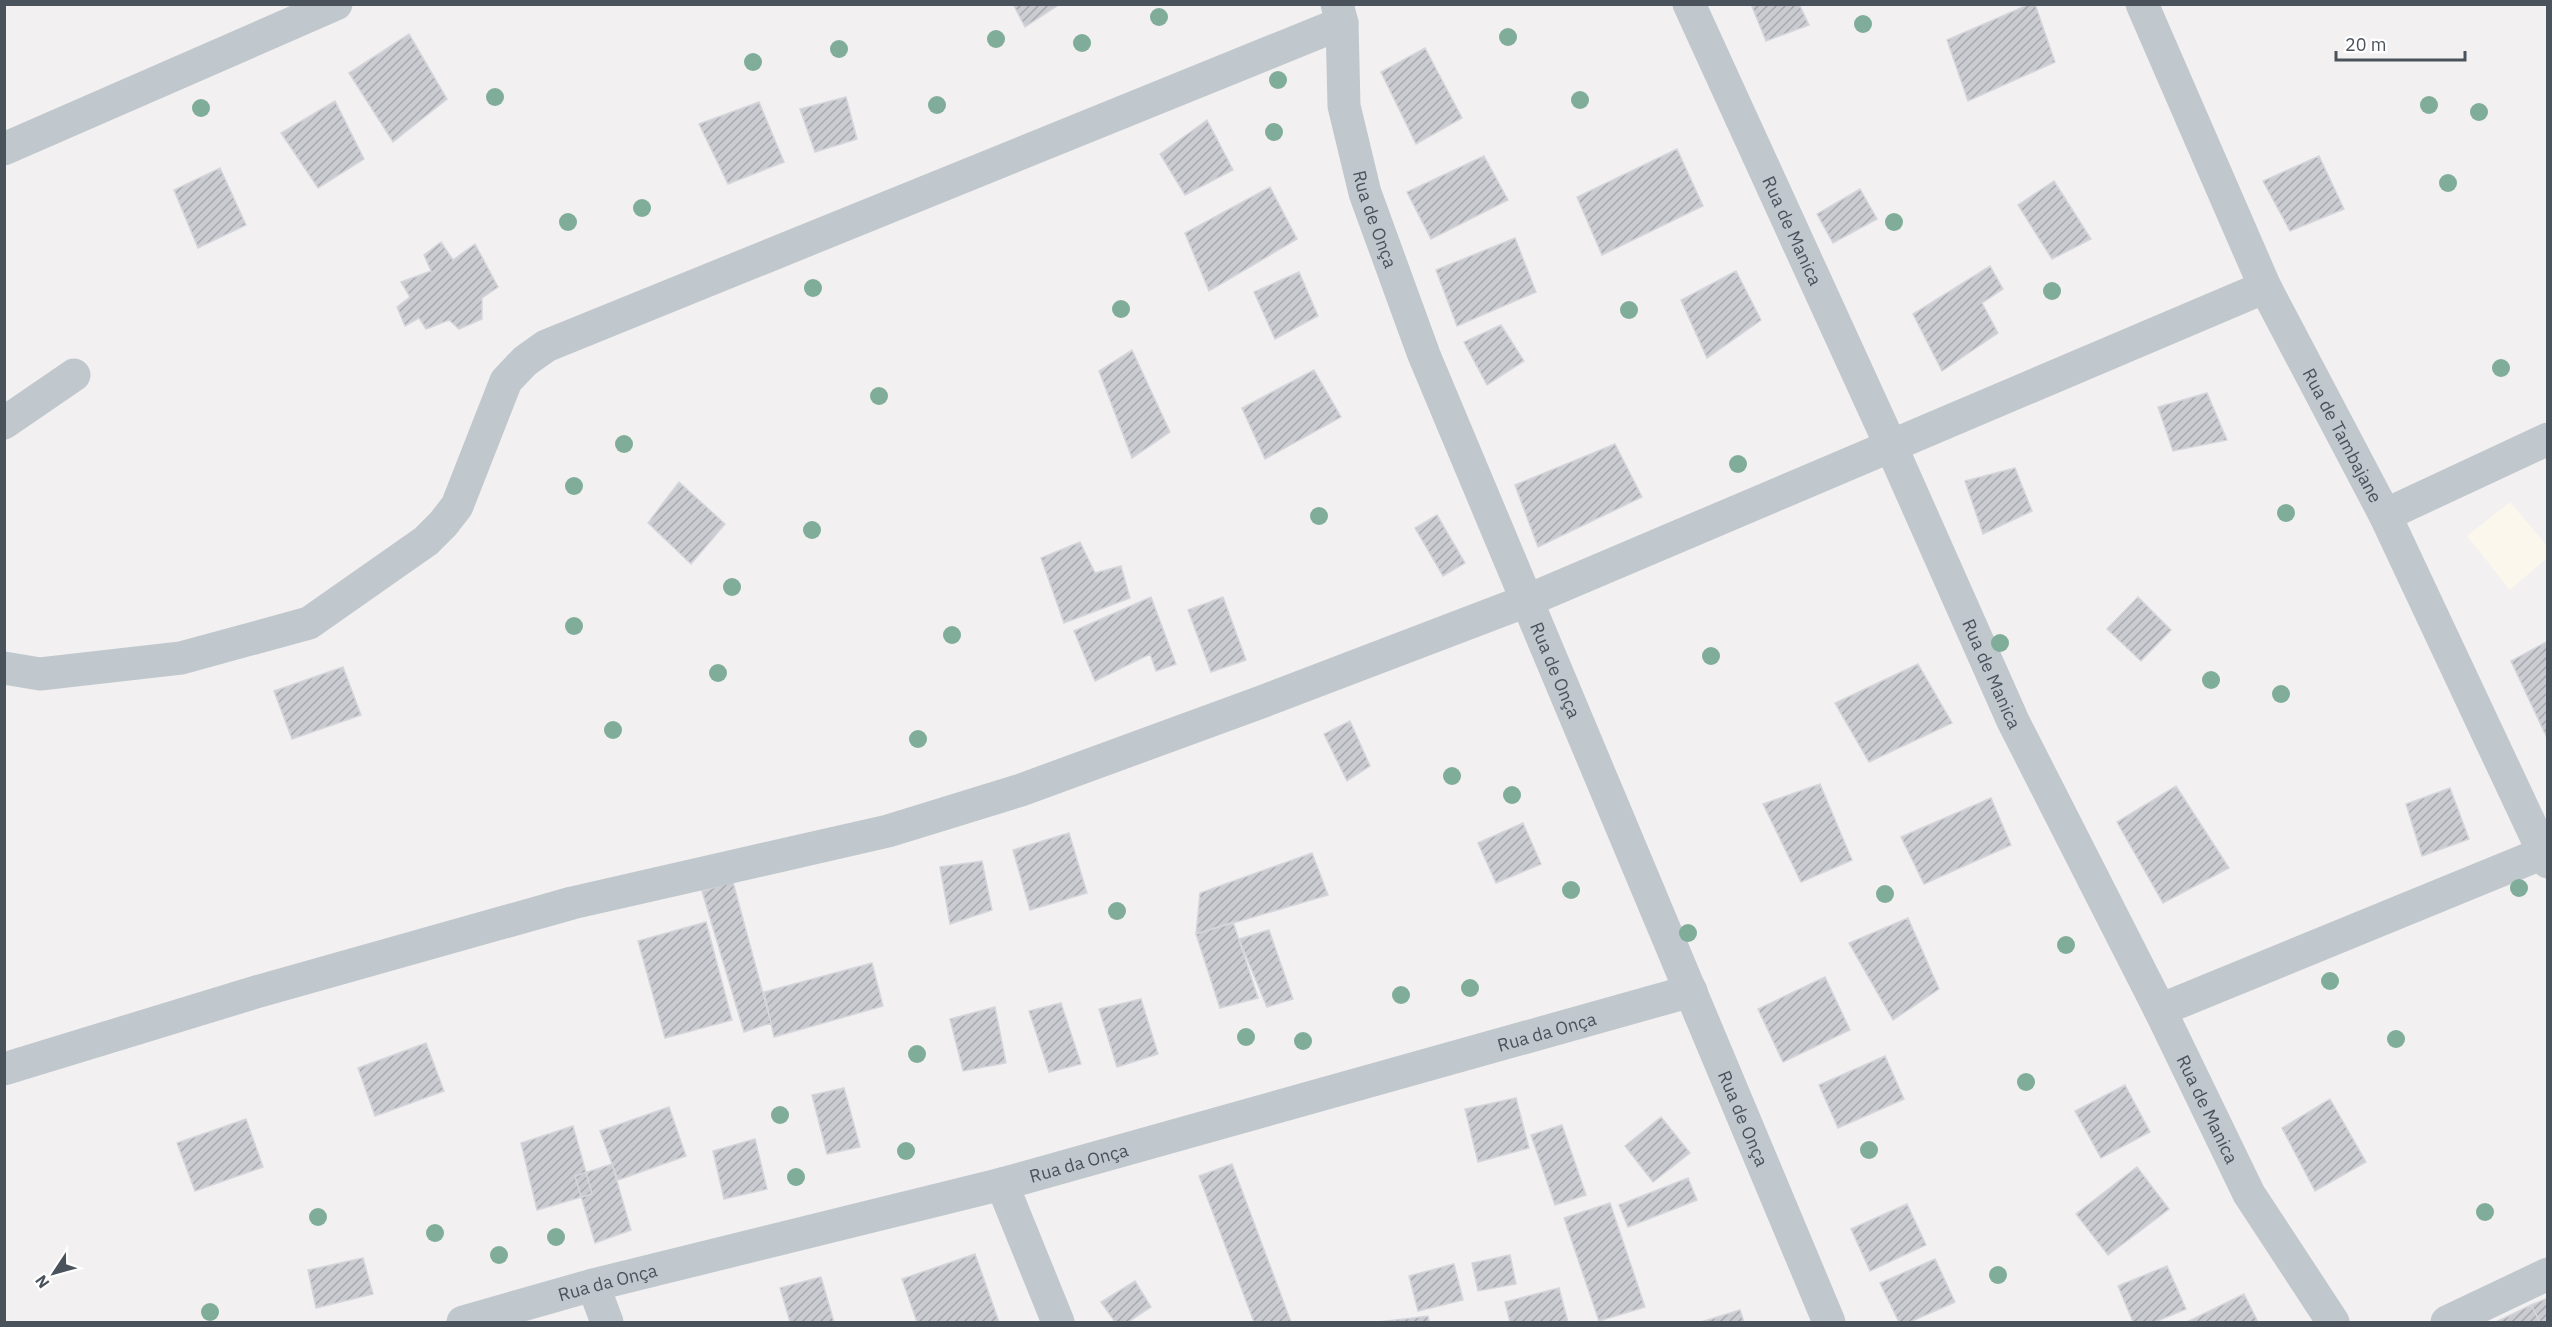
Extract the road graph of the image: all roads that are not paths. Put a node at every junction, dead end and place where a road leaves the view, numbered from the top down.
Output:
1 (336, 4) edge
2 (1689, 4) edge
3 (2142, 4) edge
4 (1340, 14) edge
5 (4, 149) edge
6 (2265, 287) junction
7 (74, 375) dead end
8 (4, 423) edge
9 (2547, 439) edge
10 (1891, 446) junction
11 (2385, 515) junction
12 (1526, 601) junction
13 (4, 668) edge
14 (2546, 855) edge
15 (1691, 991) junction
16 (2160, 1010) junction
17 (4, 1069) edge
18 (1002, 1184) junction
19 (2547, 1274) edge
20 (594, 1285) junction
21 (463, 1323) edge
22 (607, 1323) edge
23 (1058, 1323) edge
24 (1829, 1323) edge
25 (2333, 1323) edge
26 (2447, 1323) edge

1 - 5 street
2 - 10 street, Rua de Manica
3 - 6 street, Rua de Tambajane
4 - 12 street, Rua de Onça
4 - 13 street
6 - 10 street
6 - 11 street, Rua de Tambajane
7 - 8 street
9 - 11 street
10 - 12 street
10 - 16 street, Rua de Manica
11 - 14 street, Rua de Tambajane
12 - 15 street, Rua de Onça
12 - 17 street
14 - 16 street
15 - 18 street, Rua da Onça
15 - 24 street, Rua de Onça
16 - 25 street, Rua de Manica
18 - 20 street, Rua da Onça
18 - 23 street
19 - 26 street
20 - 21 street, Rua da Onça
20 - 22 street

